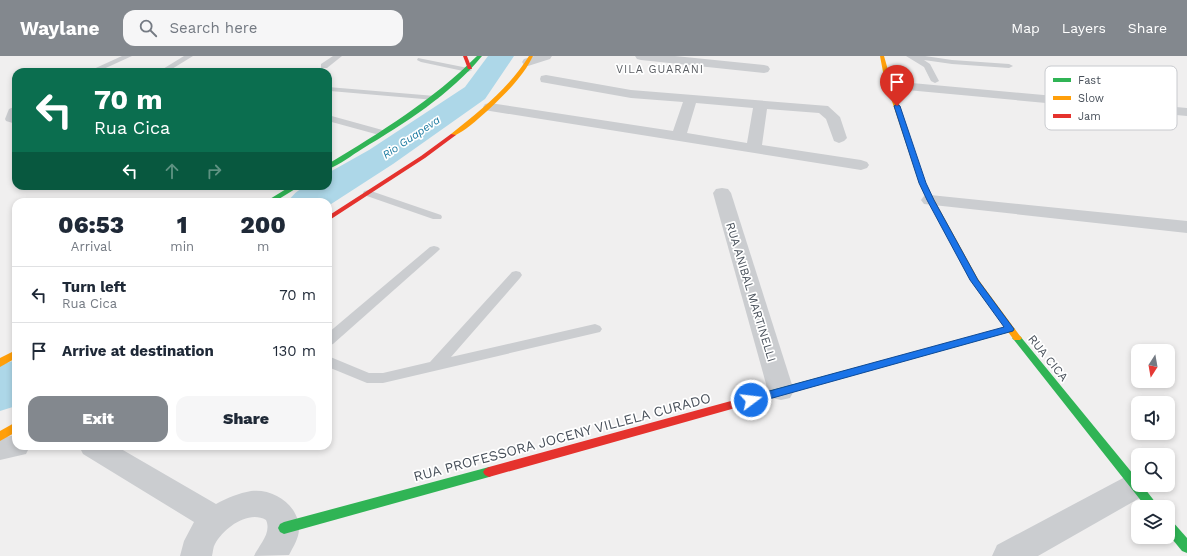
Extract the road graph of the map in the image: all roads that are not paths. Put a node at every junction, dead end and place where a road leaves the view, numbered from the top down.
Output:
1 (128, 56) edge
2 (189, 56) edge
3 (338, 56) edge
4 (465, 56) edge
5 (480, 56) edge
6 (546, 56) edge
7 (641, 56) edge
8 (767, 56) edge
9 (882, 56) edge
10 (912, 56) edge
11 (662, 57) edge
12 (530, 59) edge
13 (421, 60) dead end
14 (324, 66) dead end
15 (1009, 66) dead end
16 (100, 68) edge
17 (169, 68) edge
18 (469, 69) junction
19 (764, 69) junction
20 (546, 79) dead end
21 (935, 81) dead end
22 (890, 84) junction
23 (761, 85) dead end
24 (332, 89) edge
25 (435, 98) junction
26 (691, 98) junction
27 (1045, 99) edge
28 (761, 104) junction
29 (490, 107) junction
30 (12, 111) edge
31 (1177, 111) edge
32 (1187, 112) edge
33 (332, 119) edge
34 (12, 120) edge
35 (383, 133) junction
36 (679, 136) junction
37 (839, 138) dead end
38 (754, 148) junction
39 (332, 165) edge
40 (861, 165) dead end
41 (289, 190) edge
42 (368, 193) junction
43 (722, 193) dead end
44 (276, 198) edge
45 (930, 200) junction
46 (332, 216) edge
47 (437, 217) dead end
48 (1187, 227) edge
49 (434, 250) dead end
50 (516, 275) dead end
51 (595, 329) dead end
52 (1010, 329) junction
53 (332, 338) edge
54 (12, 356) edge
55 (1, 360) edge
56 (332, 363) edge
57 (435, 366) junction
58 (781, 391) junction
59 (12, 429) edge
60 (0, 437) edge
61 (12, 447) edge
62 (0, 449) edge
63 (100, 450) edge
64 (1144, 497) edge
65 (215, 519) junction
66 (284, 528) junction
67 (1175, 533) edge
68 (1187, 547) edge
69 (196, 556) edge
70 (270, 556) edge
71 (1008, 556) edge

1 - 16 lane
2 - 17 lane
3 - 14 lane
4 - 18 street
5 - 18 street
6 - 12 street
7 - 11 street
8 - 19 street
9 - 22 street, RUA CICA
10 - 15 lane
10 - 21 lane
11 - 19 street
12 - 29 street
13 - 18 lane
18 - 25 street
19 - 23 street
20 - 26 street
22 - 27 street
22 - 45 street, RUA CICA
24 - 25 lane
25 - 35 street
26 - 28 street
26 - 36 street
28 - 37 street
28 - 38 street
29 - 36 street
29 - 42 street
30 - 34 lane
31 - 32 street
33 - 35 lane
35 - 39 street
36 - 38 street
38 - 40 street
41 - 44 street
42 - 46 street
42 - 47 lane
43 - 58 street, RUA ANIBAL MARTINELLI
45 - 48 street
45 - 52 street, RUA CICA
49 - 53 lane
50 - 57 lane
51 - 57 lane
52 - 58 street, RUA PROFESSORA JOCENY VILLELA CURADO
52 - 64 street, RUA CICA
54 - 55 street
56 - 57 lane
58 - 66 street, RUA PROFESSORA JOCENY VILLELA CURADO
59 - 60 street
61 - 62 street
63 - 65 street
64 - 71 street
65 - 66 street
65 - 69 street
66 - 70 street
67 - 68 street

